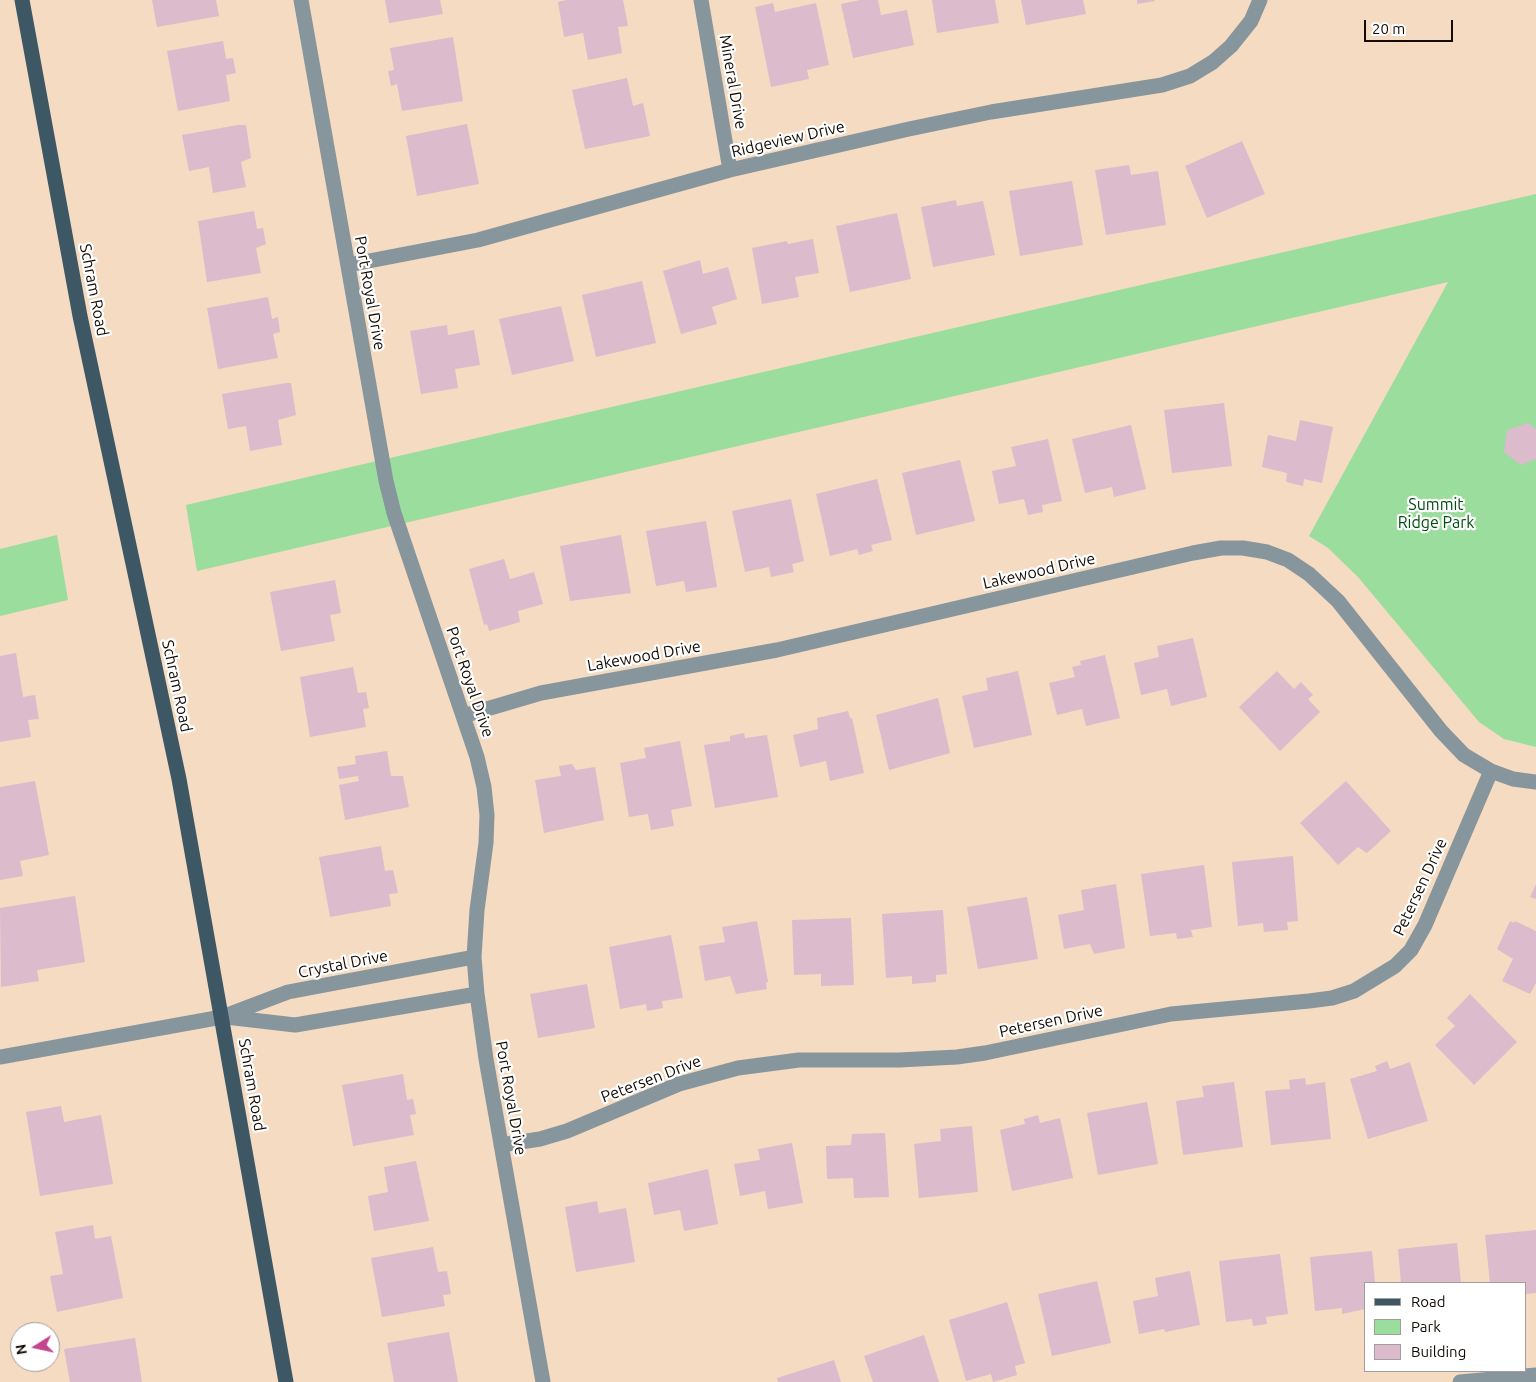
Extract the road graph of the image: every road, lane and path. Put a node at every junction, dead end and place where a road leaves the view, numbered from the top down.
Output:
1 (22, 0) edge
2 (301, 0) edge
3 (700, 0) edge
4 (1260, 0) edge
5 (730, 170) junction
6 (348, 265) junction
7 (463, 716) junction
8 (1490, 771) junction
9 (1536, 782) edge
10 (474, 957) junction
11 (477, 994) junction
12 (222, 1016) junction
13 (0, 1057) edge
14 (501, 1145) junction
15 (1536, 1375) edge
16 (286, 1382) edge
17 (542, 1382) edge
18 (1460, 1382) edge

1 - 12 main road, Schram Road
2 - 6 street, Port Royal Drive
3 - 5 street, Mineral Drive
4 - 5 street, Ridgeview Drive
5 - 6 street, Ridgeview Drive
6 - 7 street, Port Royal Drive
7 - 8 street, Lakewood Drive
7 - 10 street, Port Royal Drive
8 - 9 street, Lakewood Drive
8 - 14 street, Petersen Drive
10 - 11 street, Port Royal Drive
10 - 12 street, Crystal Drive
11 - 12 street, Crystal Drive
11 - 14 street, Port Royal Drive
12 - 13 street, Crystal Drive
12 - 16 main road, Schram Road
14 - 17 street, Port Royal Drive
15 - 18 street

